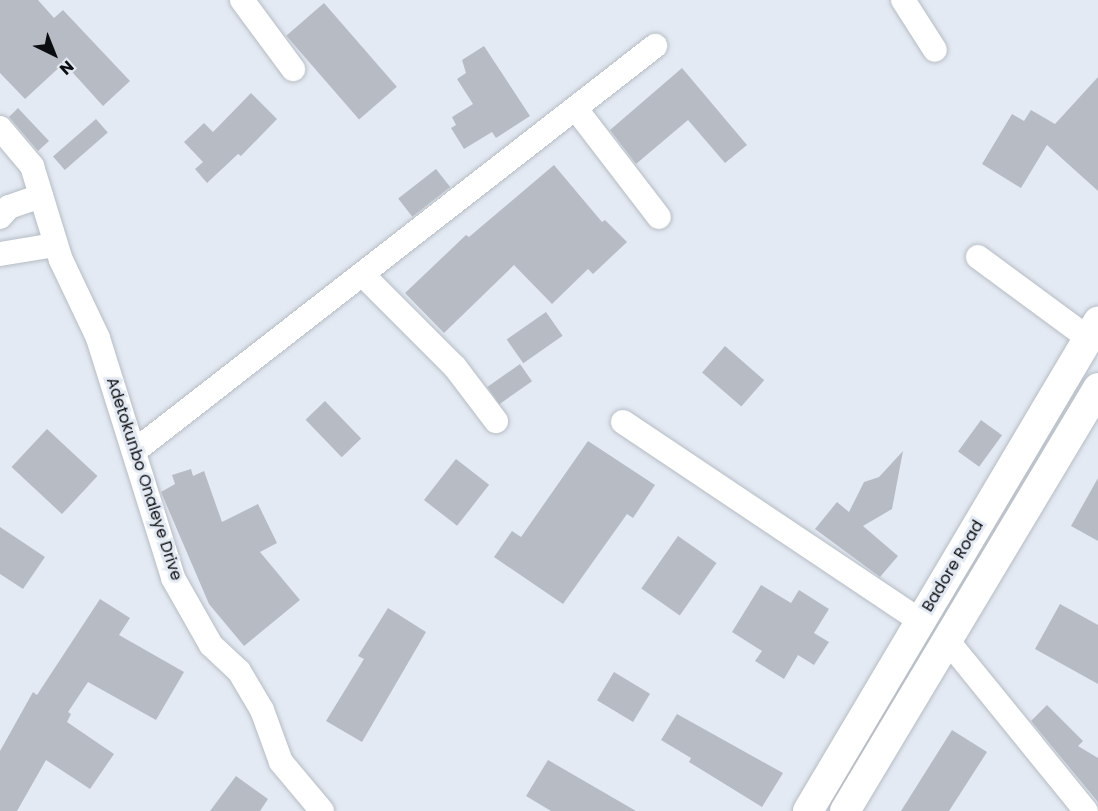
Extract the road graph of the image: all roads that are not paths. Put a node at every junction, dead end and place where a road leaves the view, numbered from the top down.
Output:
1 (903, 0) edge
2 (246, 2) edge
3 (655, 46) dead end
4 (935, 50) dead end
5 (293, 69) dead end
6 (576, 109) junction
7 (0, 128) edge
8 (41, 196) junction
9 (0, 217) edge
10 (659, 217) dead end
11 (55, 245) junction
12 (0, 254) edge
13 (978, 256) dead end
14 (363, 275) junction
15 (1093, 330) edge
16 (1098, 388) edge
17 (495, 421) dead end
18 (623, 422) dead end
19 (136, 450) junction
20 (1008, 474) junction
21 (1035, 493) junction
22 (920, 621) junction
23 (947, 640) junction
24 (322, 811) edge
25 (808, 811) edge
26 (845, 811) edge
27 (1086, 811) edge

1 - 4 street
2 - 5 street
3 - 6 street
6 - 10 street
6 - 14 street
7 - 8 street, Adetokunbo Onaleye Drive
8 - 9 street
8 - 11 street, Adetokunbo Onaleye Drive
11 - 12 street
11 - 19 street, Adetokunbo Onaleye Drive
13 - 15 street
14 - 17 street
14 - 19 street
15 - 20 main road, Badore Road
16 - 21 main road, Badore Road
18 - 22 street
19 - 24 street, Adetokunbo Onaleye Drive
20 - 21 main road
20 - 22 main road, Badore Road
21 - 23 main road, Badore Road
22 - 25 main road, Badore Road
23 - 26 main road, Badore Road
23 - 27 street

